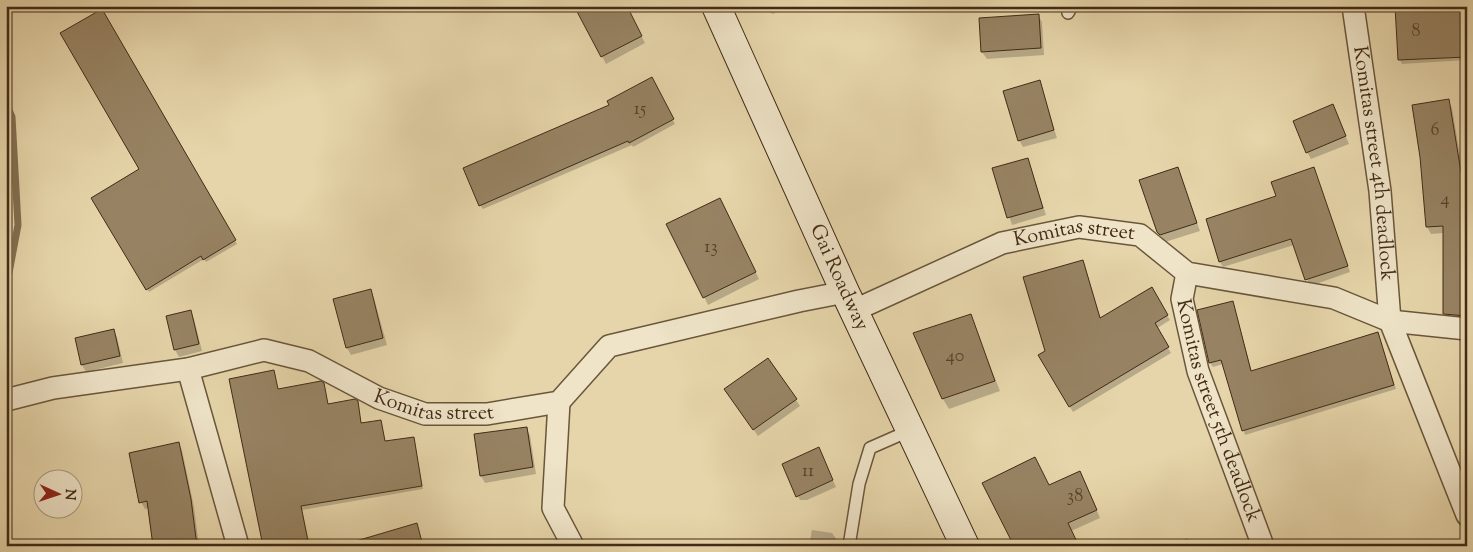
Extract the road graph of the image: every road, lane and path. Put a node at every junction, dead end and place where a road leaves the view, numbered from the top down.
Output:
1 (716, 6) edge
2 (1353, 6) edge
3 (1186, 273) junction
4 (850, 301) junction
5 (1390, 321) junction
6 (1467, 329) edge
7 (188, 369) junction
8 (6, 400) edge
9 (559, 402) junction
10 (911, 430) junction
11 (1467, 515) edge
12 (238, 546) edge
13 (574, 546) edge
14 (849, 546) edge
15 (965, 546) edge
16 (1263, 546) edge

1 - 4 main road, Gai Roadway
2 - 5 street, Komitas street 4th deadlock
3 - 4 street, Komitas street
3 - 5 street, Komitas street
3 - 16 street, Komitas street 5th deadlock
4 - 9 street, Komitas street
4 - 10 main road, Gai Roadway
5 - 6 street, Komitas street
5 - 11 street, Komitas street 4th deadlock
7 - 8 street, Komitas street
7 - 9 street, Komitas street
7 - 12 street
9 - 13 street
10 - 14 lane
10 - 15 main road, Gai Roadway

